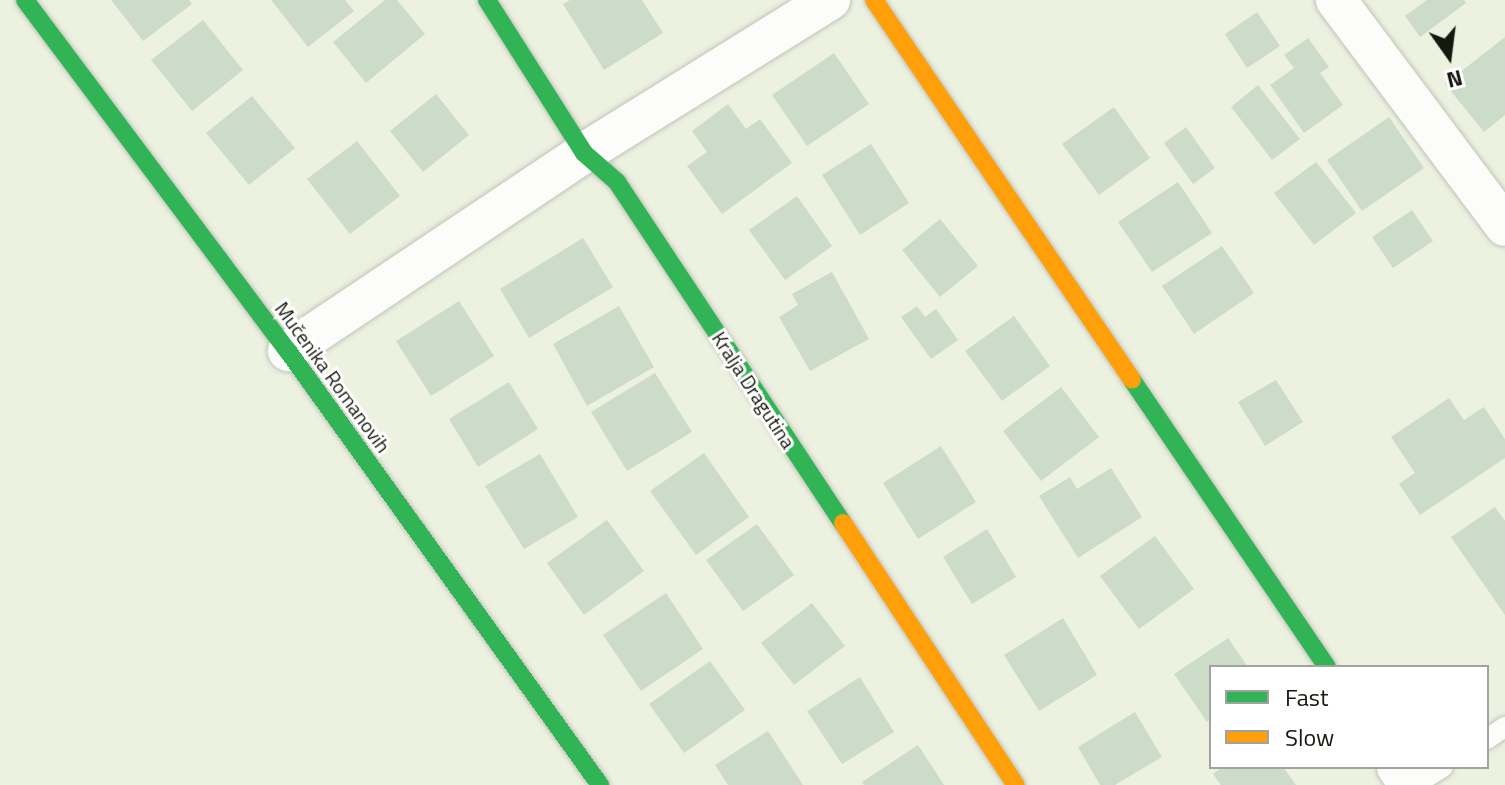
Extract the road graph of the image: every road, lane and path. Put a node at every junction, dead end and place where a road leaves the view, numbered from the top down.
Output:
1 (25, 0) edge
2 (487, 0) edge
3 (830, 0) edge
4 (874, 0) edge
5 (1336, 0) edge
6 (584, 153) junction
7 (1505, 226) edge
8 (288, 351) junction
9 (1326, 665) edge
10 (1399, 769) edge
11 (1440, 769) edge
12 (600, 785) edge
13 (1016, 785) edge
14 (1412, 785) edge

1 - 8 street, Mučenika Romanovih
2 - 6 street, Kralja Dragutina
3 - 6 street
4 - 9 street
5 - 7 street
6 - 8 street
6 - 13 street, Kralja Dragutina
8 - 12 street, Mučenika Romanovih
10 - 14 street
11 - 14 lane

